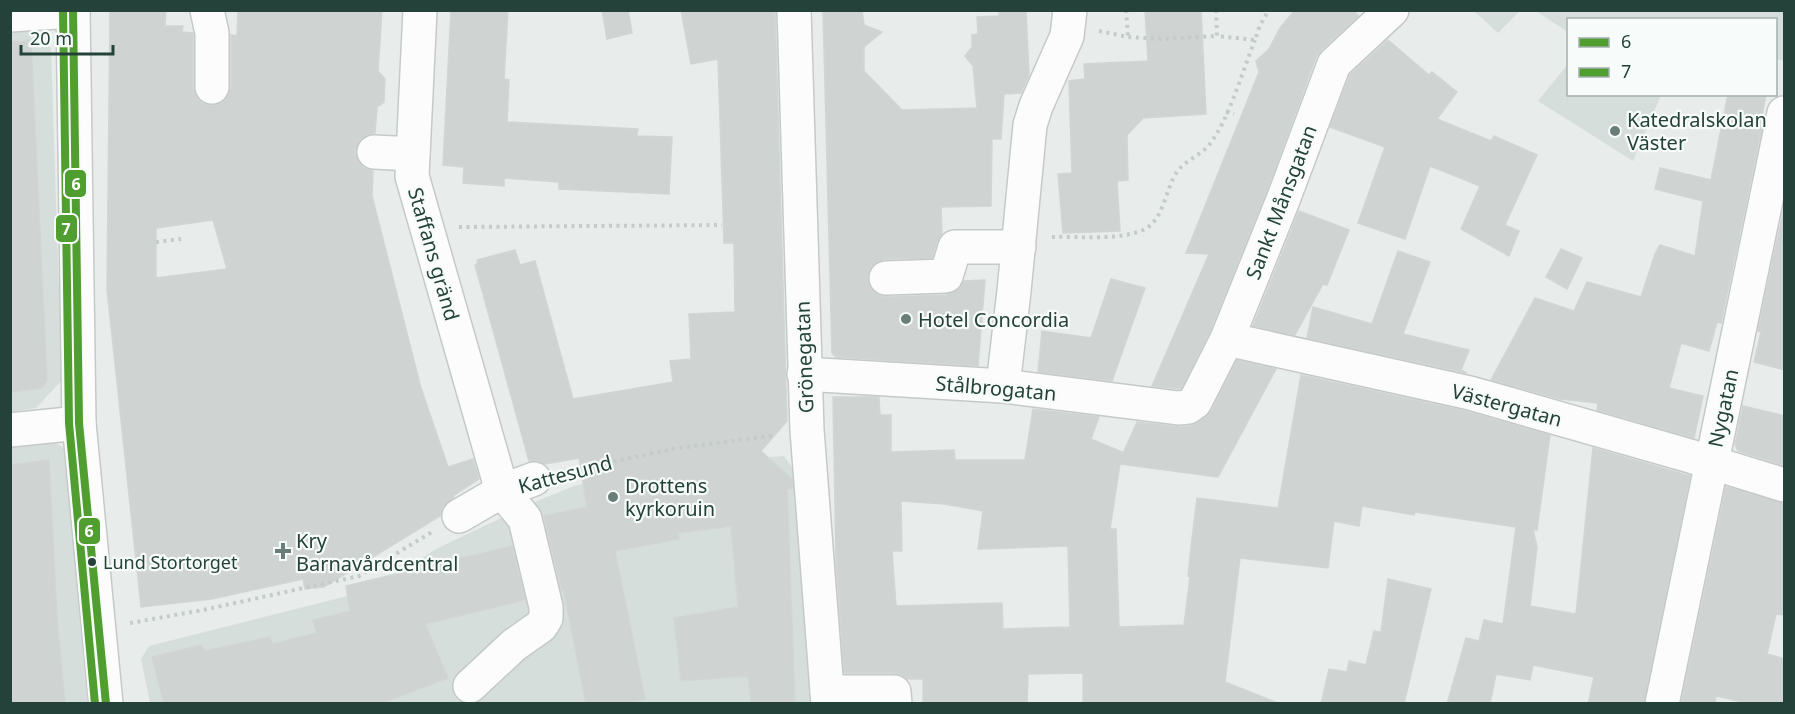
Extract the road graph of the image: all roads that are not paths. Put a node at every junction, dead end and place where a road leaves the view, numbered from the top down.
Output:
1 (207, 10) edge
2 (420, 10) edge
3 (794, 10) edge
4 (1392, 10) edge
5 (73, 11) edge
6 (10, 15) edge
7 (1070, 19) edge
8 (212, 87) dead end
9 (1785, 113) edge
10 (374, 152) dead end
11 (413, 154) junction
12 (1019, 242) junction
13 (886, 278) dead end
14 (1227, 339) junction
15 (804, 374) junction
16 (1002, 386) junction
17 (1188, 407) joint
18 (80, 423) junction
19 (10, 430) edge
20 (1712, 462) junction
21 (534, 479) road end
22 (1785, 485) edge
23 (502, 491) junction
24 (459, 516) road end
25 (470, 686) dead end
26 (828, 698) edge
27 (106, 704) edge
28 (895, 704) edge
29 (1662, 704) edge

1 - 8 street
2 - 11 street, Staffans gränd
3 - 15 street, Grönegatan
4 - 14 street, Sankt Månsgatan
5 - 6 street
5 - 18 street
7 - 12 street
9 - 20 street, Nygatan
10 - 11 street
11 - 23 street, Staffans gränd
12 - 13 street
12 - 16 street
14 - 17 street, Sankt Månsgatan
14 - 20 street, Västergatan
15 - 16 street, Stålbrogatan
15 - 26 street, Grönegatan
16 - 17 street, Stålbrogatan
18 - 19 street
18 - 27 street
20 - 22 street, Västergatan
20 - 29 street, Nygatan
21 - 23 street, Kattesund
23 - 24 street, Kattesund
23 - 25 street
26 - 28 street

